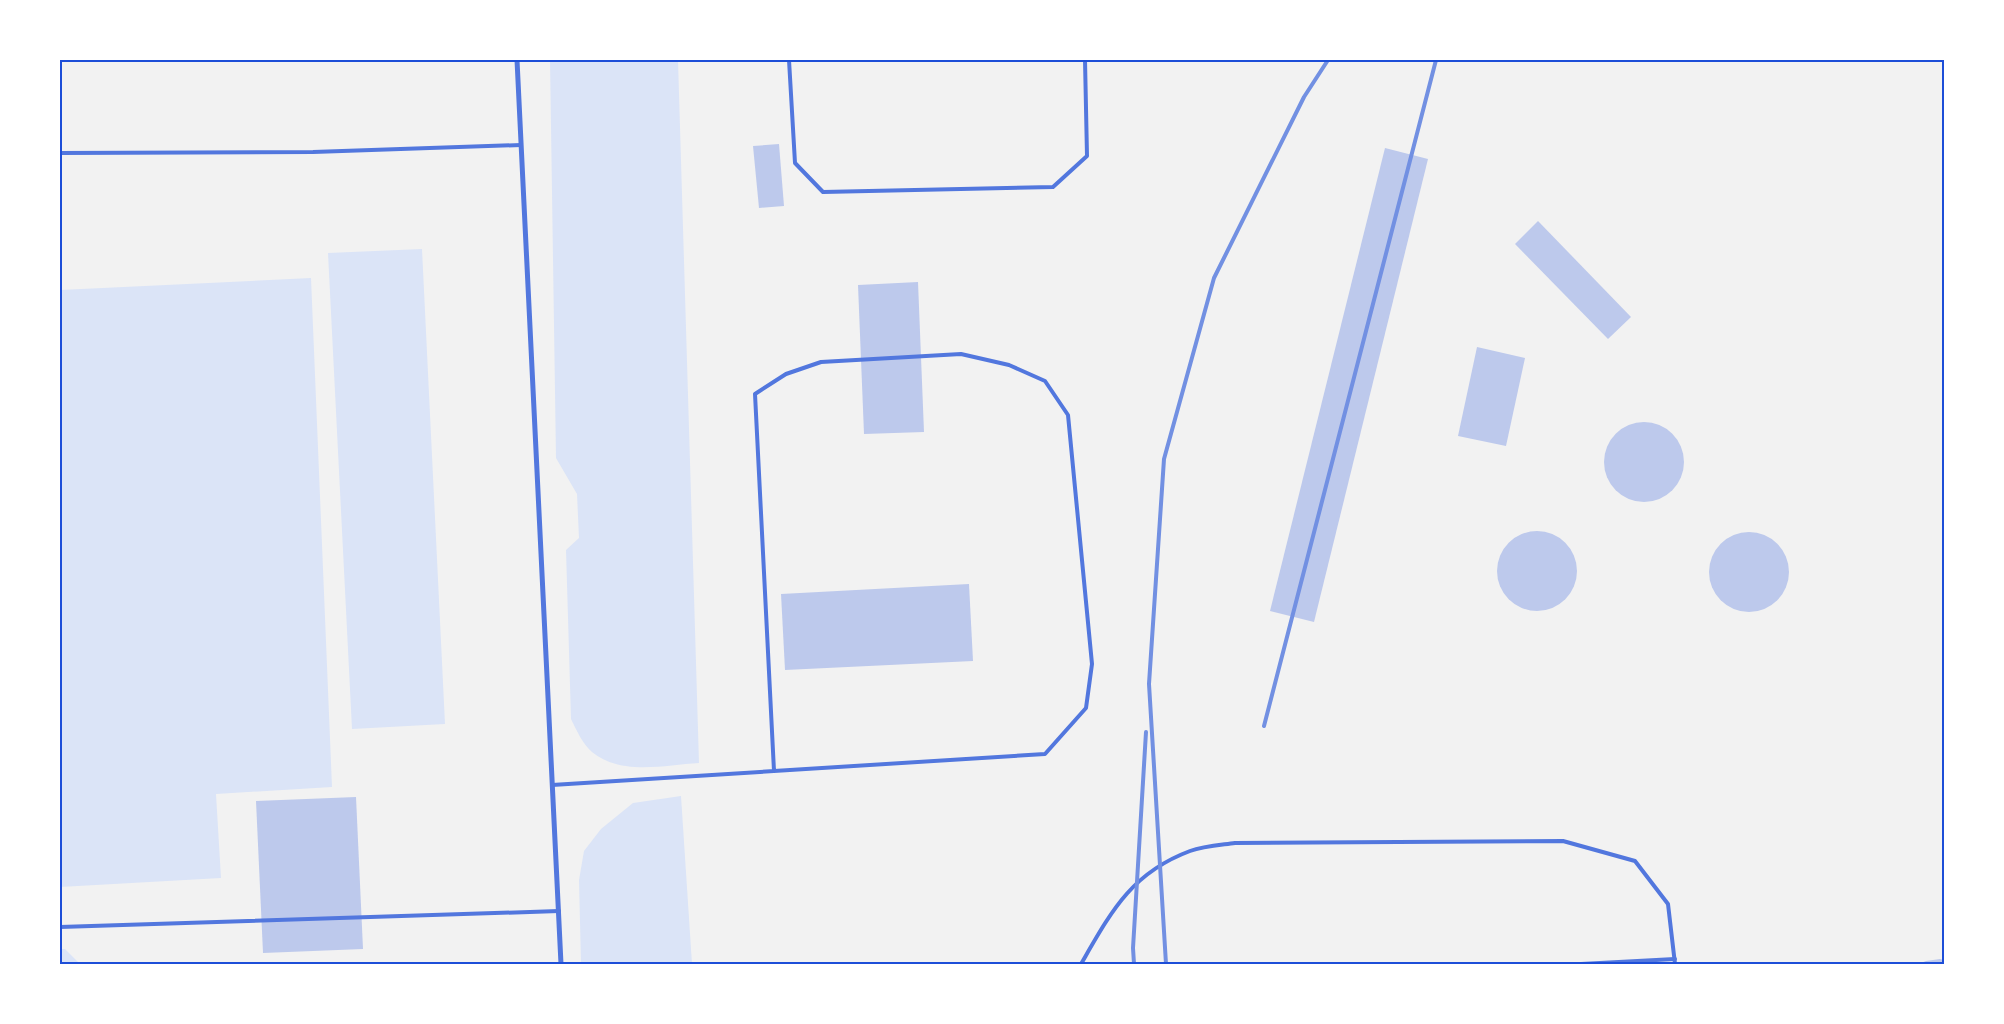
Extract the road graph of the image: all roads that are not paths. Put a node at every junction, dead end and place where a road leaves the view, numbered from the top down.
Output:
1 (517, 60) edge
2 (789, 60) edge
3 (1085, 60) edge
4 (521, 146) junction
5 (60, 153) edge
6 (774, 771) junction
7 (552, 785) junction
8 (559, 911) junction
9 (60, 927) edge
10 (1675, 958) junction
11 (561, 964) edge
12 (1082, 964) edge
13 (1581, 964) edge
14 (1675, 964) edge

1 - 4 street
2 - 3 lane
4 - 5 lane
4 - 7 street
6 - 6 lane
6 - 7 lane
7 - 8 street
8 - 9 lane
8 - 11 street
10 - 12 lane
10 - 13 lane
10 - 14 lane

